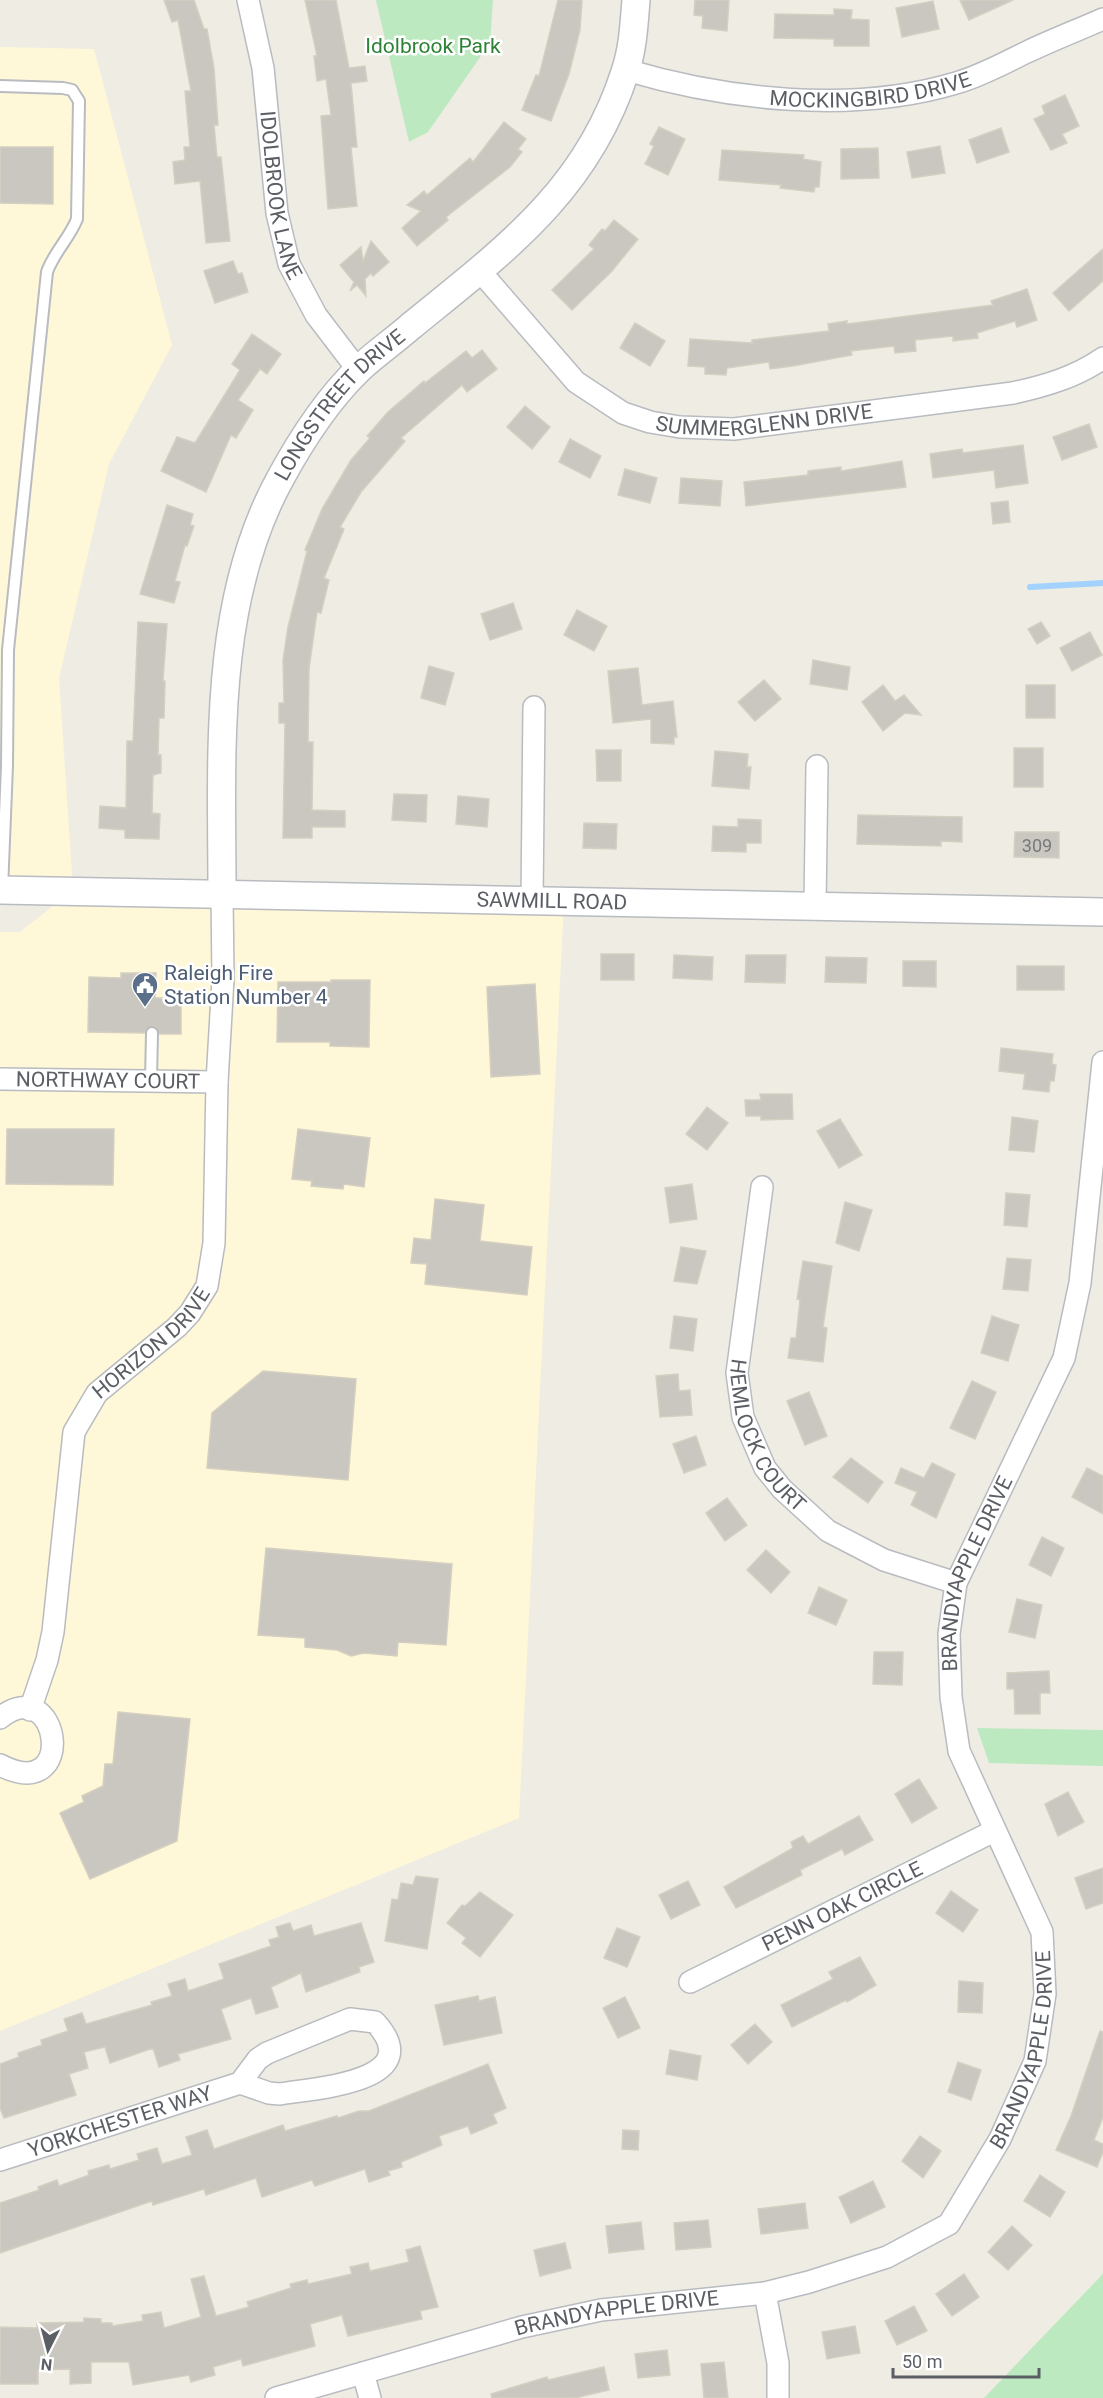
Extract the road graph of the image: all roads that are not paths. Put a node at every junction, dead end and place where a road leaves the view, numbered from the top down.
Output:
1 (248, 0) edge
2 (636, 0) edge
3 (1103, 19) edge
4 (626, 70) junction
5 (0, 86) edge
6 (479, 270) junction
7 (1103, 358) edge
8 (358, 370) junction
9 (534, 707) dead end
10 (817, 766) dead end
11 (1, 890) edge
12 (222, 893) junction
13 (532, 901) junction
14 (815, 905) junction
15 (1103, 912) edge
16 (152, 1033) dead end
17 (1103, 1062) edge
18 (0, 1078) edge
19 (151, 1080) junction
20 (217, 1082) junction
21 (762, 1187) dead end
22 (956, 1583) junction
23 (30, 1710) junction
24 (0, 1718) edge
25 (0, 1766) edge
26 (994, 1831) junction
27 (690, 1982) dead end
28 (240, 2083) junction
29 (0, 2160) edge
30 (765, 2293) junction
31 (363, 2373) junction
32 (322, 2392) edge
33 (276, 2398) edge
34 (370, 2398) edge
35 (778, 2398) edge

1 - 8 street, IDOLBROOK LANE
2 - 4 street, LONGSTREET DRIVE
3 - 4 street, MOCKINGBIRD DRIVE
4 - 6 street, LONGSTREET DRIVE
5 - 11 lane
6 - 7 street, SUMMERGLENN DRIVE
6 - 8 street, LONGSTREET DRIVE
8 - 12 street, LONGSTREET DRIVE
9 - 13 street
10 - 14 street
11 - 12 street, SAWMILL ROAD
12 - 13 street, SAWMILL ROAD
12 - 20 street, HORIZON DRIVE
13 - 14 street, SAWMILL ROAD
14 - 15 street, SAWMILL ROAD
16 - 19 lane
17 - 22 street, BRANDYAPPLE DRIVE
18 - 19 street, NORTHWAY COURT
19 - 20 street, NORTHWAY COURT
20 - 23 street, HORIZON DRIVE
21 - 22 street, HEMLOCK COURT
22 - 26 street, BRANDYAPPLE DRIVE
23 - 24 street
23 - 25 street
26 - 27 street, PENN OAK CIRCLE
26 - 30 street, BRANDYAPPLE DRIVE
28 - 28 street, YORKCHESTER WAY
28 - 29 street, YORKCHESTER WAY
30 - 31 street, BRANDYAPPLE DRIVE
30 - 35 street
31 - 32 street, BRANDYAPPLE DRIVE
31 - 34 street
32 - 33 street, BRANDYAPPLE DRIVE

